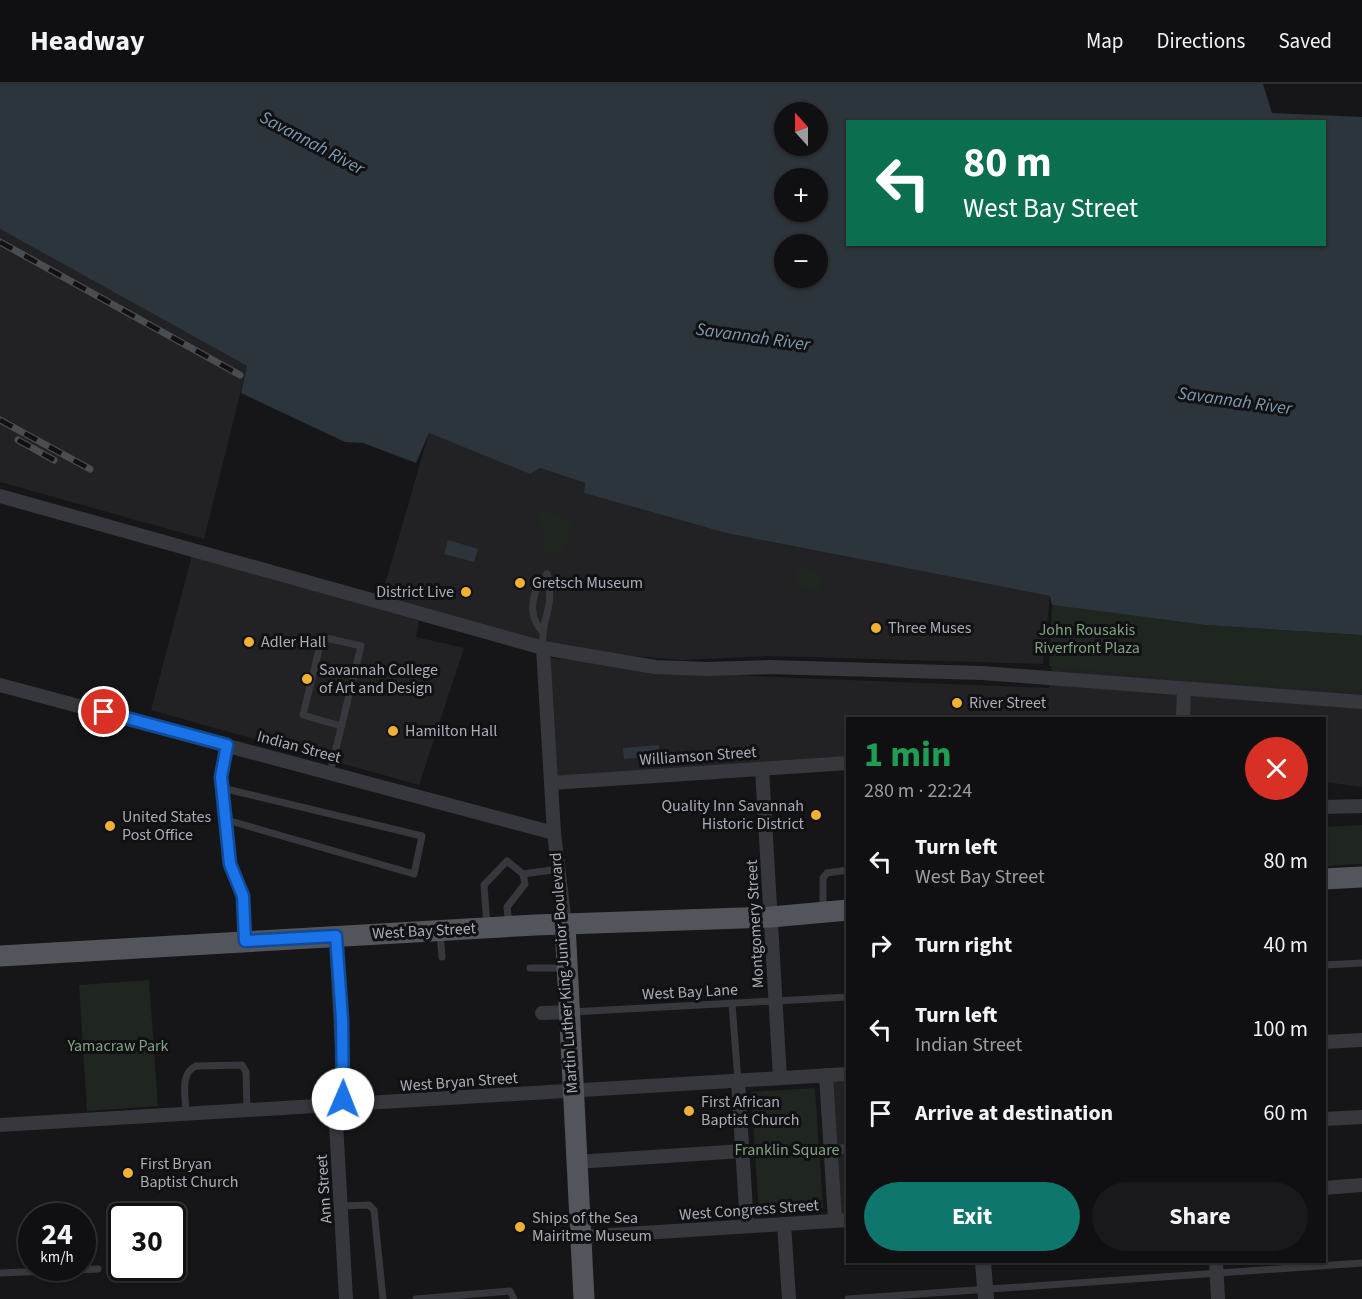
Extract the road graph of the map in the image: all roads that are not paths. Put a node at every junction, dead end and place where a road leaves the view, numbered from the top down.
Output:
1 (0, 496) edge
2 (541, 630) junction
3 (543, 648) junction
4 (0, 685) edge
5 (1184, 691) junction
6 (1362, 702) edge
7 (1183, 717) edge
8 (342, 726) junction
9 (227, 745) junction
10 (846, 763) edge
11 (762, 769) junction
12 (330, 773) junction
13 (551, 783) junction
14 (222, 788) junction
15 (1362, 806) edge
16 (1326, 807) edge
17 (227, 820) junction
18 (554, 832) junction
19 (558, 869) junction
20 (846, 870) edge
21 (523, 874) junction
22 (1362, 877) edge
23 (1326, 879) edge
24 (846, 910) edge
25 (823, 911) junction
26 (771, 917) junction
27 (565, 924) junction
28 (509, 927) junction
29 (488, 928) junction
30 (440, 931) junction
31 (336, 936) junction
32 (245, 941) junction
33 (0, 956) edge
34 (442, 957) dead end
35 (1362, 963) edge
36 (1326, 965) edge
37 (530, 968) dead end
38 (567, 968) junction
39 (846, 997) edge
40 (776, 1001) junction
41 (732, 1004) junction
42 (569, 1012) junction
43 (542, 1013) dead end
44 (1362, 1040) edge
45 (1326, 1042) edge
46 (846, 1074) edge
47 (826, 1075) junction
48 (780, 1078) junction
49 (738, 1081) junction
50 (573, 1091) junction
51 (335, 1106) junction
52 (248, 1111) junction
53 (186, 1114) junction
54 (1362, 1117) edge
55 (1326, 1119) edge
56 (0, 1125) edge
57 (846, 1149) edge
58 (831, 1150) junction
59 (742, 1151) junction
60 (576, 1162) junction
61 (1362, 1185) edge
62 (1326, 1188) edge
63 (341, 1206) junction
64 (841, 1220) edge
65 (784, 1224) junction
66 (747, 1226) junction
67 (580, 1237) junction
68 (983, 1263) edge
69 (1362, 1263) edge
70 (1217, 1267) edge
71 (98, 1269) dead end
72 (0, 1273) edge
73 (985, 1294) edge
74 (346, 1299) edge
75 (383, 1299) edge
76 (416, 1299) edge
77 (514, 1299) edge
78 (584, 1299) edge
79 (789, 1299) edge
80 (848, 1299) edge
81 (1218, 1299) edge

1 - 3 street
2 - 2 lane
2 - 3 lane
3 - 5 street
3 - 13 street, Martin Luther King Junior Boulevard
4 - 9 street, Indian Street
5 - 6 street
5 - 7 street
8 - 8 lane
8 - 12 lane
9 - 12 street, Indian Street
9 - 14 lane
10 - 11 street, Williamson Street
11 - 13 street, Williamson Street
11 - 26 street, Montgomery Street
12 - 18 street, Indian Street
13 - 18 street, Martin Luther King Junior Boulevard
14 - 17 lane
14 - 17 lane
15 - 16 street
17 - 32 lane
18 - 19 street, Martin Luther King Junior Boulevard
19 - 21 lane
19 - 27 street, Martin Luther King Junior Boulevard
20 - 25 lane
21 - 28 lane
21 - 29 lane
22 - 23 main road
24 - 25 main road, West Bay Street
25 - 26 main road, West Bay Street
26 - 27 main road, West Bay Street
26 - 40 street, Montgomery Street
27 - 28 main road, West Bay Street
27 - 38 main road, Martin Luther King Junior Boulevard
28 - 29 main road, West Bay Street
29 - 30 main road, West Bay Street
30 - 31 main road, West Bay Street
30 - 34 lane
31 - 32 main road, West Bay Street
31 - 51 street, Ann Street
32 - 33 main road, West Bay Street
35 - 36 lane
37 - 38 lane
38 - 42 main road, Martin Luther King Junior Boulevard
39 - 40 lane, West Bay Lane
40 - 41 lane, West Bay Lane
40 - 48 street, Montgomery Street
41 - 42 lane, West Bay Lane
41 - 49 lane
42 - 43 street
42 - 50 main road, Martin Luther King Junior Boulevard
44 - 45 street
46 - 47 street, West Bryan Street
47 - 48 street, West Bryan Street
47 - 58 street
48 - 49 street, West Bryan Street
49 - 50 street, West Bryan Street
49 - 59 street
50 - 51 street, West Bryan Street
50 - 60 main road, Martin Luther King Junior Boulevard
51 - 52 street, West Bryan Street
51 - 63 street, Ann Street
52 - 53 street, West Bryan Street
52 - 53 lane
53 - 56 street, West Bryan Street
54 - 55 street
57 - 58 street
58 - 64 street
59 - 60 street
59 - 66 street
60 - 67 main road, Martin Luther King Junior Boulevard
61 - 62 street
63 - 74 street, Ann Street
63 - 75 lane
64 - 65 street, West Congress Street
65 - 66 street, West Congress Street
65 - 79 street
66 - 67 street, West Congress Street
67 - 78 main road, Martin Luther King Junior Boulevard
68 - 73 street
69 - 70 lane
70 - 73 lane
70 - 81 street
71 - 72 lane
73 - 80 lane
76 - 77 lane

